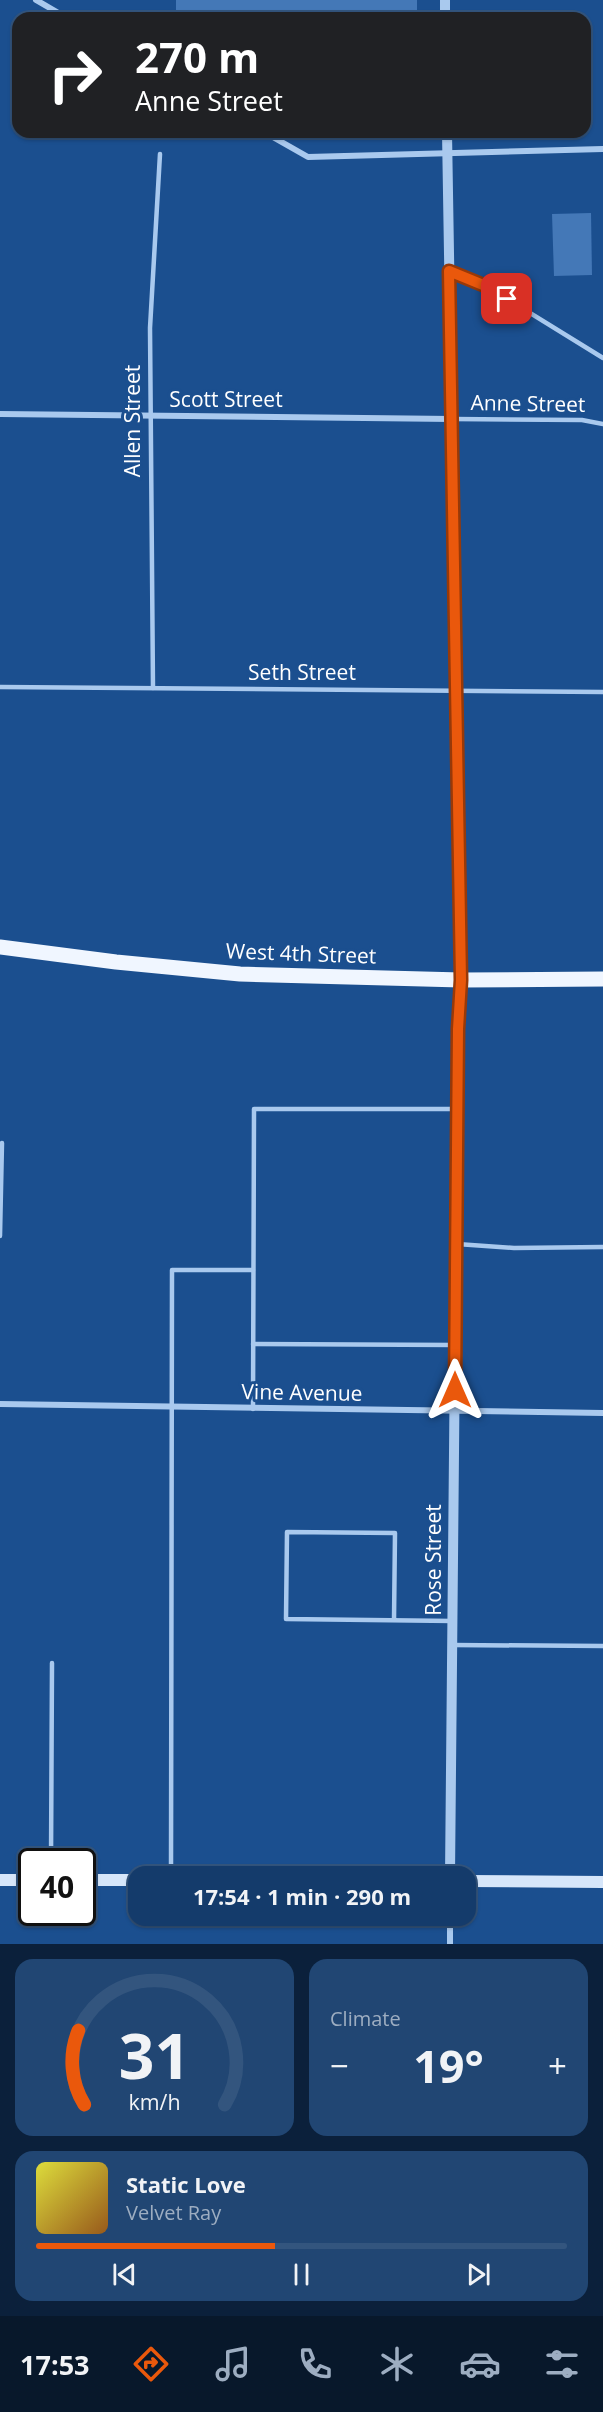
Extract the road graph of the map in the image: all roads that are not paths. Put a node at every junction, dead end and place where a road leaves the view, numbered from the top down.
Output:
1 (36, 0) edge
2 (57, 12) edge
3 (275, 138) edge
4 (447, 138) edge
5 (603, 149) edge
6 (447, 152) junction
7 (160, 153) dead end
8 (449, 271) junction
9 (603, 358) edge
10 (0, 414) edge
11 (149, 416) junction
12 (452, 419) junction
13 (603, 424) edge
14 (0, 687) edge
15 (153, 688) junction
16 (456, 691) junction
17 (603, 692) edge
18 (0, 947) edge
19 (603, 979) edge
20 (461, 980) junction
21 (457, 1109) junction
22 (2, 1143) dead end
23 (0, 1236) edge
24 (457, 1245) junction
25 (603, 1247) edge
26 (253, 1270) junction
27 (253, 1344) junction
28 (455, 1345) junction
29 (0, 1404) edge
30 (171, 1407) junction
31 (253, 1409) junction
32 (455, 1412) junction
33 (603, 1413) edge
34 (394, 1620) junction
35 (453, 1621) junction
36 (453, 1645) junction
37 (603, 1646) edge
38 (52, 1663) dead end
39 (51, 1848) edge
40 (171, 1866) edge
41 (450, 1866) edge
42 (0, 1880) edge
43 (18, 1880) edge
44 (96, 1880) edge
45 (128, 1880) edge
46 (476, 1881) edge
47 (603, 1882) edge
48 (450, 1926) edge
49 (450, 1944) edge

1 - 2 street
3 - 6 street
4 - 6 street, Rose Street
5 - 6 street
6 - 8 street, Rose Street
7 - 11 lane, Allen Street
8 - 9 lane
8 - 12 street, Rose Street
10 - 11 street, Scott Street
11 - 12 street, Scott Street
11 - 15 lane, Allen Street
12 - 13 lane, Anne Street
12 - 16 street, Rose Street
14 - 15 lane, Seth Street
15 - 16 lane, Seth Street
16 - 17 lane, Seth Street
16 - 20 street, Rose Street
18 - 20 main road, West 4th Street
19 - 20 main road, West 4th Street
20 - 21 street, Rose Street
21 - 24 street, Rose Street
21 - 26 lane
22 - 23 lane
24 - 25 lane
24 - 28 street, Rose Street
26 - 27 lane
26 - 30 lane
27 - 28 lane
27 - 31 lane
28 - 32 street, Rose Street
29 - 30 street, Vine Avenue
30 - 31 street, Vine Avenue
30 - 40 lane
31 - 32 street, Vine Avenue
32 - 33 street, Vine Avenue
32 - 35 street, Rose Street
34 - 34 lane
34 - 35 lane
35 - 36 street, Rose Street
36 - 37 lane
36 - 41 street, Rose Street
38 - 39 lane
42 - 43 main road
44 - 45 main road
46 - 47 main road
48 - 49 street

